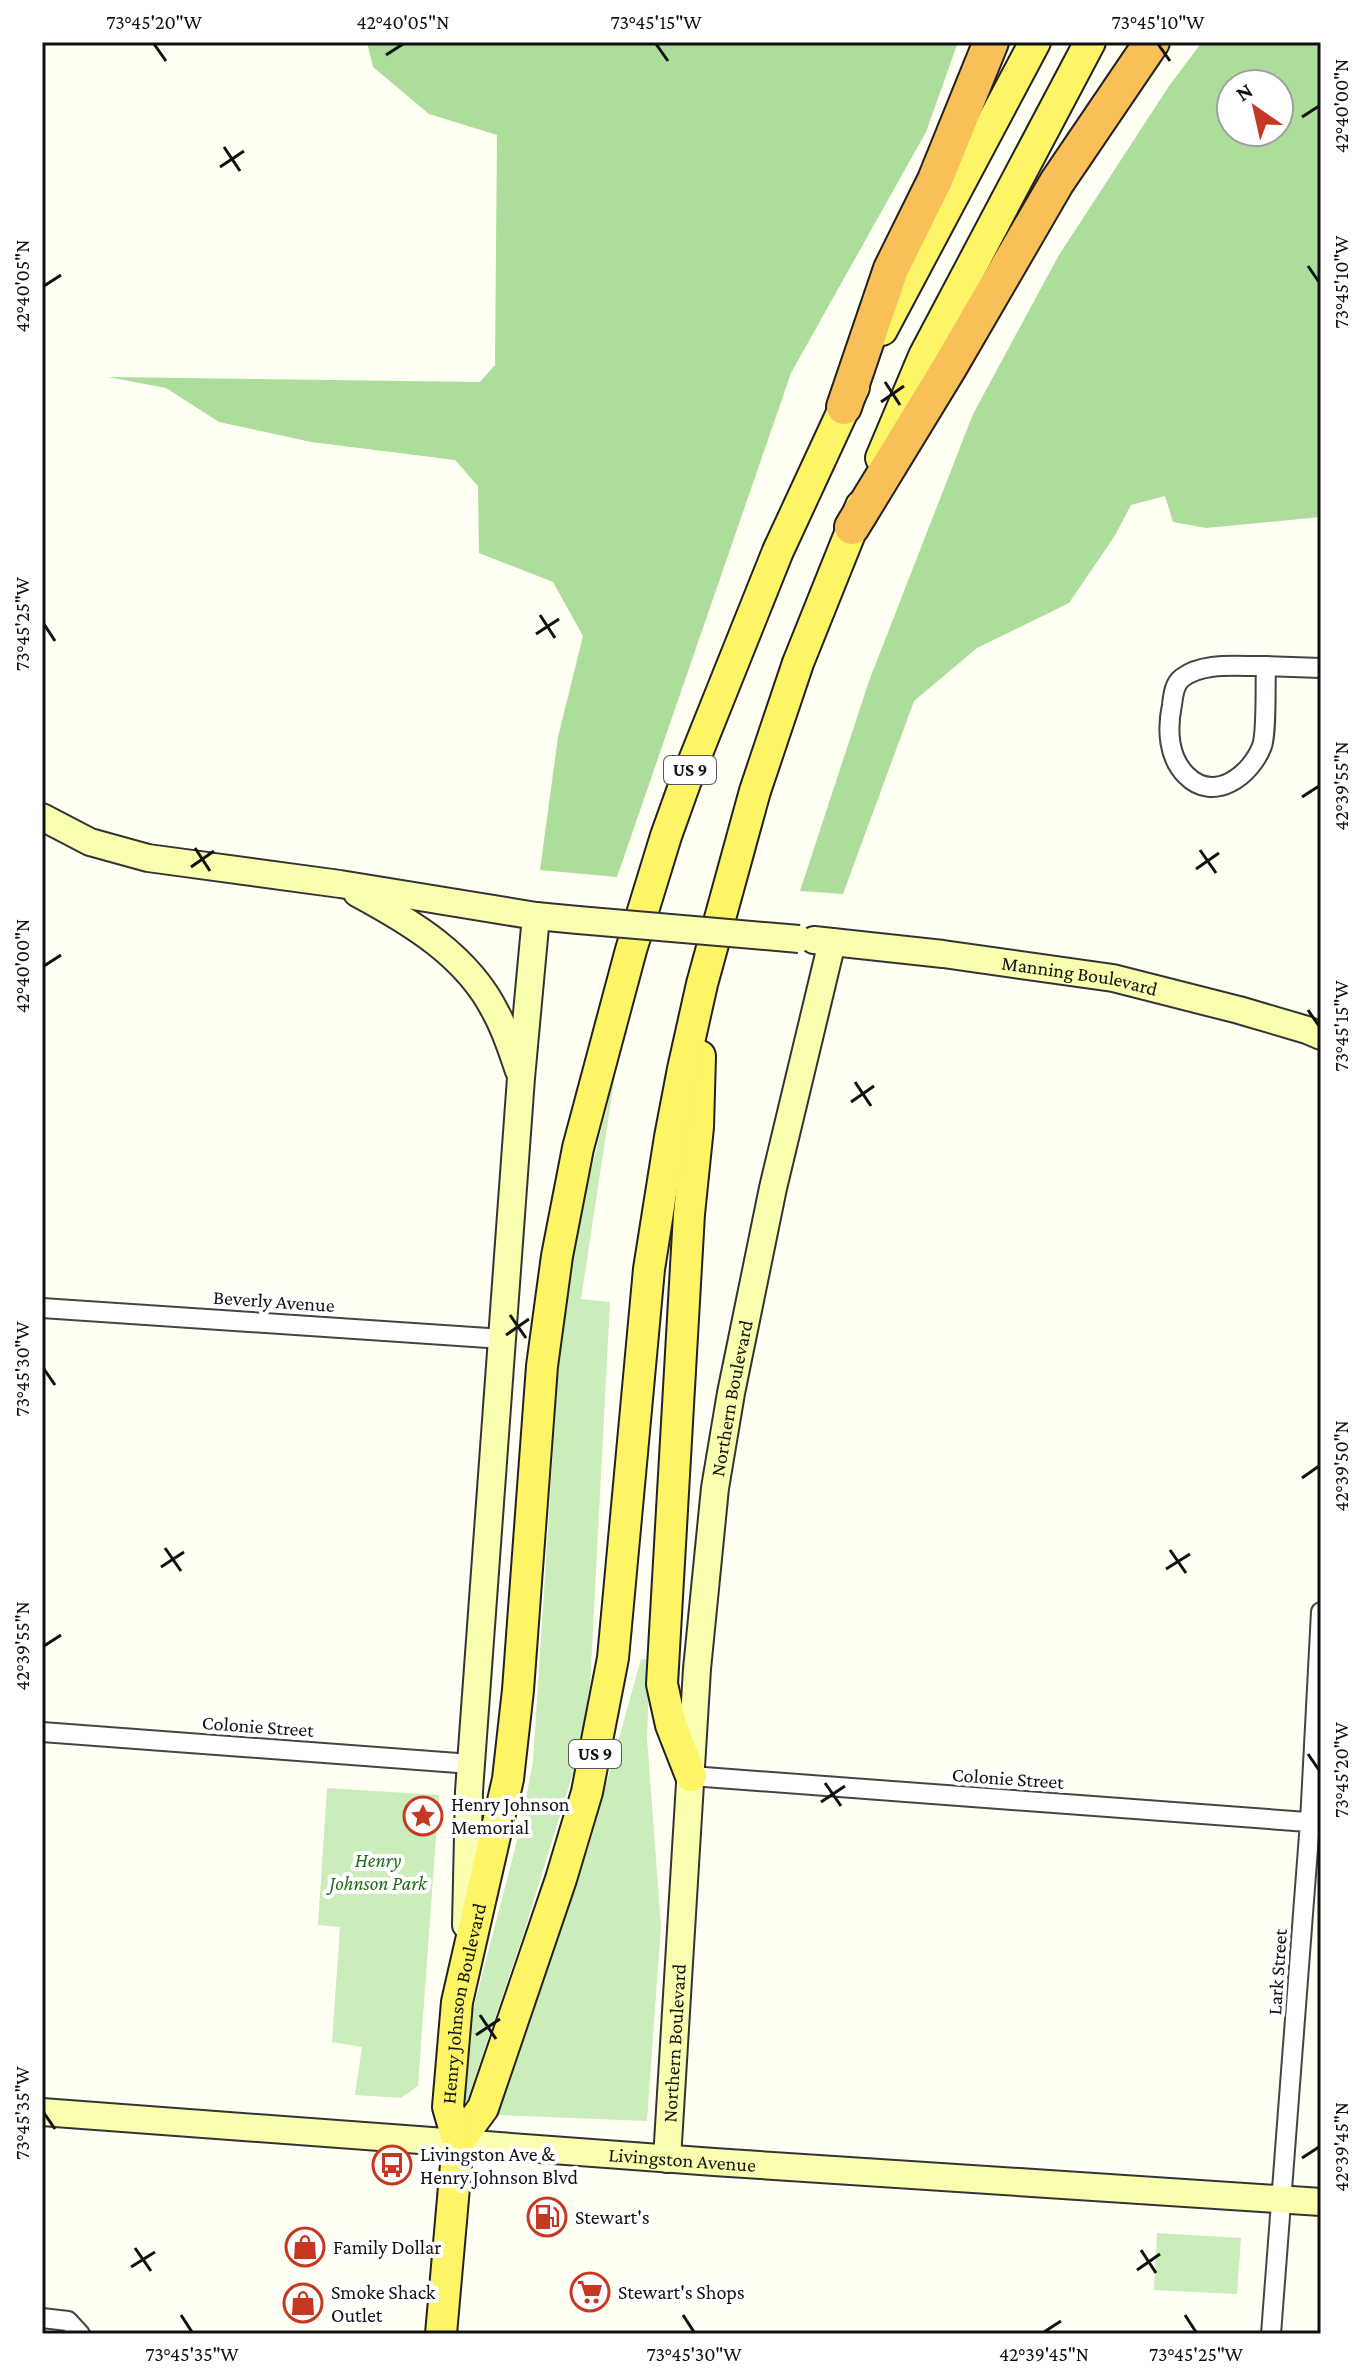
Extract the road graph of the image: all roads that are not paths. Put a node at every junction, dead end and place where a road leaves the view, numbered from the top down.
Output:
1 (991, 42) edge
2 (1035, 42) edge
3 (1090, 42) edge
4 (1152, 42) edge
5 (844, 407) junction
6 (852, 527) junction
7 (1266, 666) junction
8 (1321, 668) edge
9 (42, 817) edge
10 (340, 884) junction
11 (536, 916) junction
12 (832, 942) junction
13 (702, 984) junction
14 (1321, 1036) edge
15 (521, 1078) junction
16 (42, 1308) edge
17 (503, 1339) junction
18 (1321, 1612) edge
19 (42, 1732) edge
20 (471, 1764) junction
21 (691, 1776) junction
22 (1315, 1822) edge
23 (465, 1958) junction
24 (42, 2112) edge
25 (458, 2142) junction
26 (667, 2159) junction
27 (1282, 2199) junction
28 (1321, 2202) edge
29 (42, 2318) edge
30 (80, 2334) edge
31 (441, 2334) edge
32 (1271, 2334) edge

1 - 5 highway
2 - 5 main road, US 9
3 - 6 main road, US 9
4 - 6 highway
5 - 23 main road, US 9 / US 9
6 - 13 main road, US 9
7 - 7 street
7 - 8 street
9 - 10 main road
10 - 11 main road
10 - 15 main road
11 - 12 main road, bridge
11 - 15 main road
12 - 14 main road, Manning Boulevard
12 - 21 main road, Northern Boulevard
13 - 21 main road
13 - 25 main road, US 9
15 - 17 main road
16 - 17 street, Beverly Avenue
17 - 20 main road
18 - 22 street, Lark Street
19 - 20 street, Colonie Street
20 - 23 main road, Henry Johnson Boulevard
21 - 22 street, Colonie Street
21 - 26 main road, Northern Boulevard
22 - 27 street, Lark Street
23 - 25 main road, Henry Johnson Boulevard / US 9
24 - 25 main road, Livingston Avenue
25 - 26 main road, Livingston Avenue
25 - 31 main road, Henry Johnson Boulevard / US 9
26 - 27 main road, Livingston Avenue
27 - 28 main road, Livingston Avenue
27 - 32 street, Lark Street
29 - 30 street

